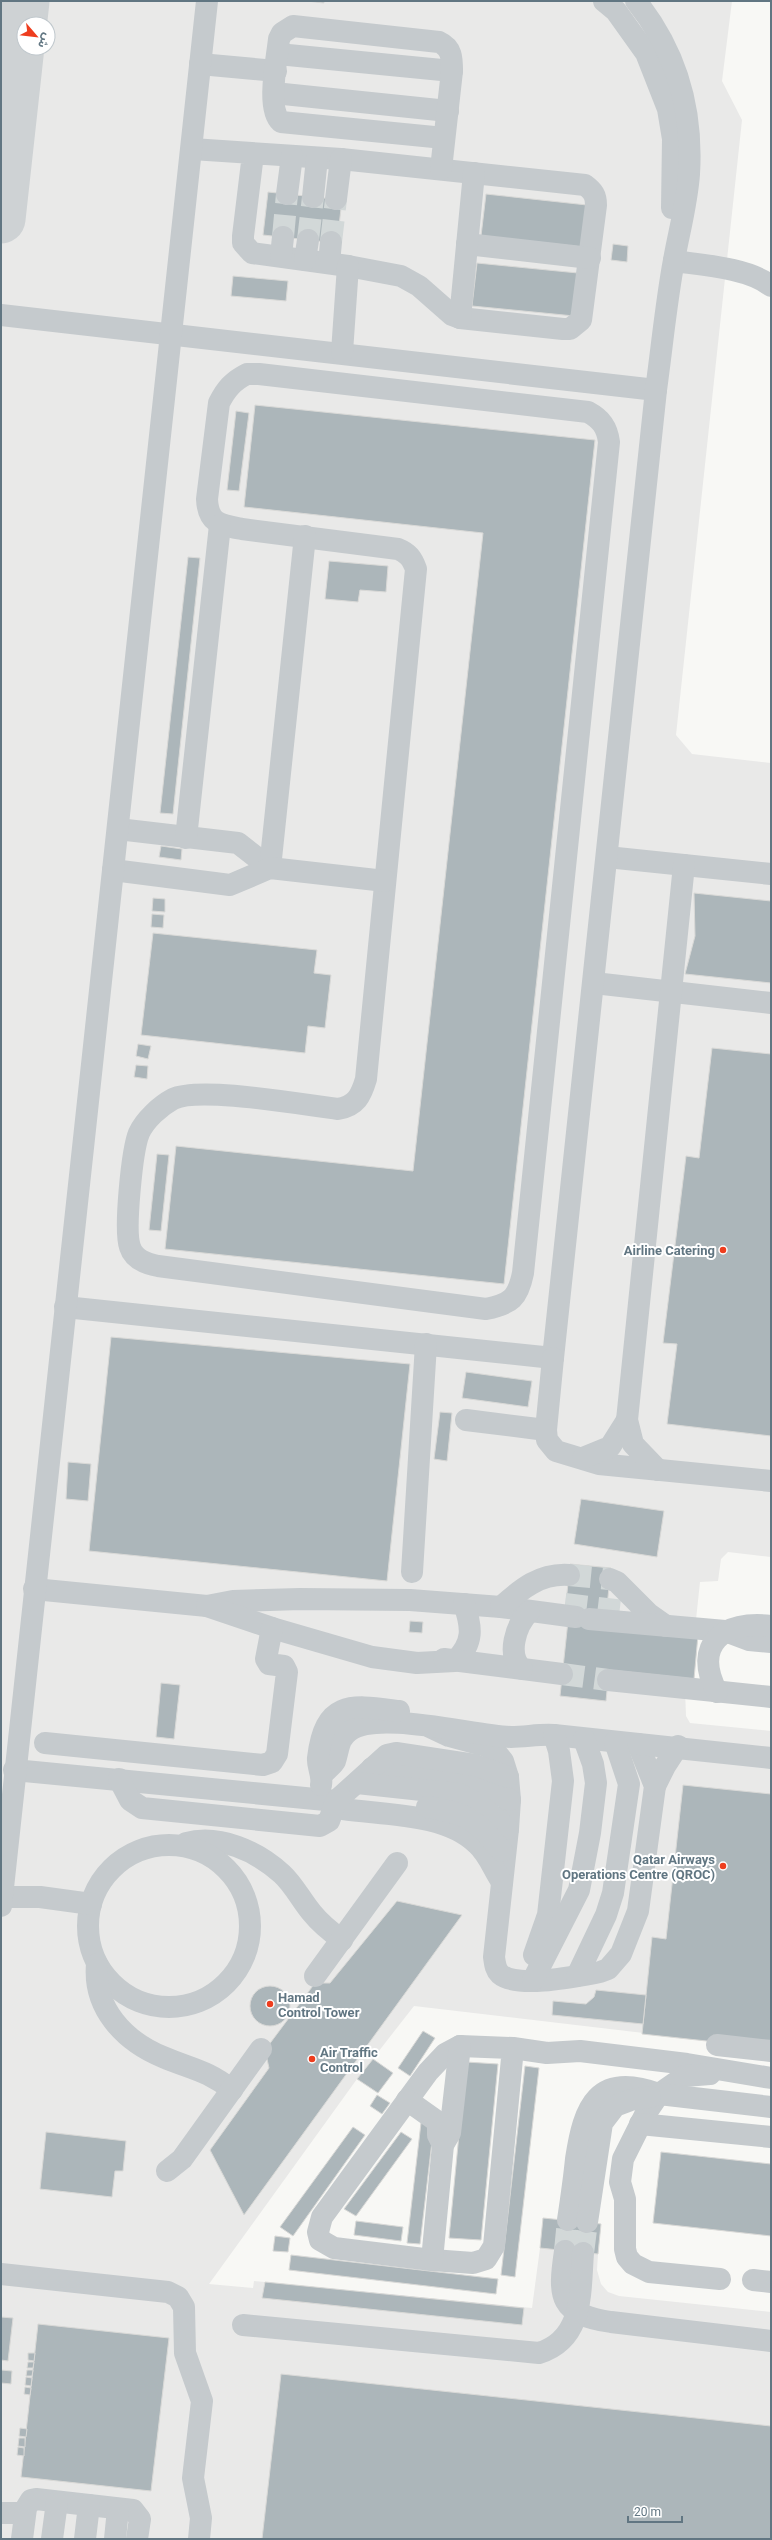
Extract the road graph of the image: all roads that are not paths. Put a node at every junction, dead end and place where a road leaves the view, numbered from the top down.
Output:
1 (207, 1) edge
2 (604, 1) edge
3 (636, 1) edge
4 (200, 64) junction
5 (452, 71) junction
6 (276, 73) junction
7 (448, 111) junction
8 (444, 138) junction
9 (192, 148) junction
10 (253, 154) junction
11 (292, 156) junction
12 (317, 158) junction
13 (341, 159) junction
14 (441, 169) junction
15 (474, 173) junction
16 (287, 194) tunnel mouth
17 (313, 197) tunnel mouth
18 (336, 199) tunnel mouth
19 (467, 244) junction
20 (336, 257) junction
21 (590, 258) junction
22 (674, 261) junction
23 (771, 286) edge
24 (1, 315) edge
25 (460, 318) junction
26 (173, 333) junction
27 (342, 352) junction
28 (656, 390) junction
29 (220, 525) junction
30 (305, 536) junction
31 (118, 829) junction
32 (186, 838) junction
33 (607, 857) junction
34 (684, 865) junction
35 (270, 868) junction
36 (113, 870) junction
37 (771, 874) edge
38 (385, 881) junction
39 (594, 983) junction
40 (672, 991) junction
41 (771, 1003) edge
42 (65, 1308) junction
43 (426, 1344) junction
44 (553, 1358) junction
45 (466, 1420) dead end
46 (626, 1420) junction
47 (546, 1430) junction
48 (583, 1458) junction
49 (658, 1470) junction
50 (771, 1481) edge
51 (412, 1572) dead end
52 (609, 1586) tunnel mouth
53 (34, 1589) junction
54 (513, 1597) junction
55 (573, 1600) junction
56 (464, 1604) junction
57 (207, 1606) junction
58 (529, 1612) junction
59 (666, 1626) junction
60 (771, 1626) edge
61 (272, 1628) junction
62 (725, 1630) junction
63 (771, 1642) edge
64 (455, 1661) junction
65 (522, 1669) junction
66 (562, 1674) tunnel mouth
67 (608, 1680) tunnel mouth
68 (717, 1692) junction
69 (771, 1697) edge
70 (430, 1727) junction
71 (547, 1734) junction
72 (584, 1739) junction
73 (615, 1742) junction
74 (45, 1744) dead end
75 (638, 1744) junction
76 (678, 1746) junction
77 (771, 1758) edge
78 (14, 1770) junction
79 (323, 1774) junction
80 (508, 1777) junction
81 (655, 1786) junction
82 (345, 1790) junction
83 (510, 1800) junction
84 (508, 1830) junction
85 (178, 1845) junction
86 (506, 1855) junction
87 (397, 1863) dead end
88 (502, 1882) junction
89 (2, 1902) edge
90 (90, 1904) junction
91 (342, 1940) junction
92 (97, 1964) junction
93 (315, 1976) dead end
94 (577, 1976) junction
95 (528, 1981) junction
96 (717, 2045) dead end
97 (460, 2046) junction
98 (512, 2048) junction
99 (261, 2049) dead end
100 (771, 2051) edge
101 (742, 2074) junction
102 (771, 2078) edge
103 (232, 2090) junction
104 (659, 2094) junction
105 (407, 2100) junction
106 (771, 2107) edge
107 (640, 2124) junction
108 (771, 2137) edge
109 (443, 2145) junction
110 (167, 2171) dead end
111 (574, 2252) tunnel mouth
112 (432, 2260) junction
113 (1, 2274) edge
114 (720, 2279) dead end
115 (578, 2313) junction
116 (243, 2325) dead end
117 (771, 2341) edge
118 (57, 2502) junction
119 (89, 2505) junction
120 (118, 2509) junction
121 (1, 2513) edge
122 (25, 2514) junction
123 (22, 2539) edge
124 (52, 2539) edge
125 (85, 2539) edge
126 (115, 2539) edge
127 (137, 2539) edge
128 (199, 2539) edge

1 - 4 lane
2 - 22 lane
3 - 22 lane
4 - 6 lane
4 - 9 lane
5 - 6 lane
5 - 6 lane
5 - 7 lane
6 - 7 lane
6 - 8 lane
7 - 8 lane
8 - 14 lane
9 - 10 lane
9 - 26 lane
10 - 11 lane
10 - 20 lane
11 - 12 lane
11 - 16 lane
12 - 13 lane
12 - 17 lane
13 - 14 lane
13 - 18 lane
14 - 15 lane
15 - 19 lane
15 - 21 lane
19 - 21 lane
19 - 25 lane
20 - 25 lane
20 - 27 lane
21 - 25 lane
22 - 23 lane
22 - 28 lane
24 - 26 lane
26 - 27 lane
26 - 31 lane
27 - 28 lane
28 - 33 lane
29 - 30 lane
29 - 32 lane
29 - 38 lane
30 - 35 lane
30 - 38 lane
31 - 32 lane
31 - 36 lane
32 - 35 lane
33 - 34 lane
33 - 39 lane
34 - 37 lane
34 - 40 lane
35 - 36 lane
35 - 38 lane
36 - 42 lane
39 - 40 lane
39 - 44 lane
40 - 41 lane
40 - 46 lane
42 - 43 lane
42 - 53 lane
43 - 44 lane
43 - 51 lane
44 - 47 lane
45 - 47 lane
46 - 48 lane
46 - 49 lane
47 - 48 lane
48 - 49 lane
49 - 50 lane
52 - 59 lane
53 - 57 lane
53 - 78 lane
54 - 55 lane
54 - 55 lane
54 - 56 lane
54 - 58 lane
55 - 58 lane
55 - 59 lane
56 - 57 lane
56 - 64 lane
57 - 61 lane
58 - 65 lane
59 - 62 lane
60 - 62 lane
61 - 64 lane
61 - 74 lane
62 - 63 lane
62 - 68 lane
64 - 65 lane
65 - 66 lane
67 - 68 lane
68 - 69 lane
70 - 71 lane
70 - 79 lane
70 - 80 lane
71 - 72 lane
71 - 79 lane
71 - 95 lane
72 - 73 lane
72 - 95 lane
73 - 75 lane
73 - 94 lane
75 - 76 lane
75 - 81 lane
76 - 77 lane
76 - 81 lane
78 - 82 lane
78 - 89 lane
79 - 82 lane
80 - 82 lane
80 - 83 lane
81 - 94 lane
82 - 83 lane
82 - 84 lane
82 - 86 lane
82 - 88 lane
83 - 84 lane
84 - 86 lane
85 - 90 lane
85 - 91 lane
85 - 92 lane
86 - 88 lane
87 - 91 lane
88 - 95 lane
89 - 90 lane
90 - 92 lane
91 - 93 lane
92 - 103 lane
94 - 95 lane
96 - 100 lane
97 - 98 lane
97 - 105 lane
97 - 109 lane
98 - 101 lane
98 - 112 lane
99 - 103 lane
101 - 102 lane
101 - 104 lane
103 - 110 lane
104 - 104 lane
104 - 106 lane
104 - 107 lane
105 - 109 lane
105 - 112 lane
107 - 108 lane
107 - 114 lane
109 - 112 lane
111 - 115 lane
113 - 128 lane
115 - 116 lane
115 - 117 lane
118 - 119 lane
118 - 122 lane
118 - 124 lane
119 - 120 lane
119 - 125 lane
120 - 126 lane
120 - 127 lane
121 - 122 lane
122 - 123 lane

